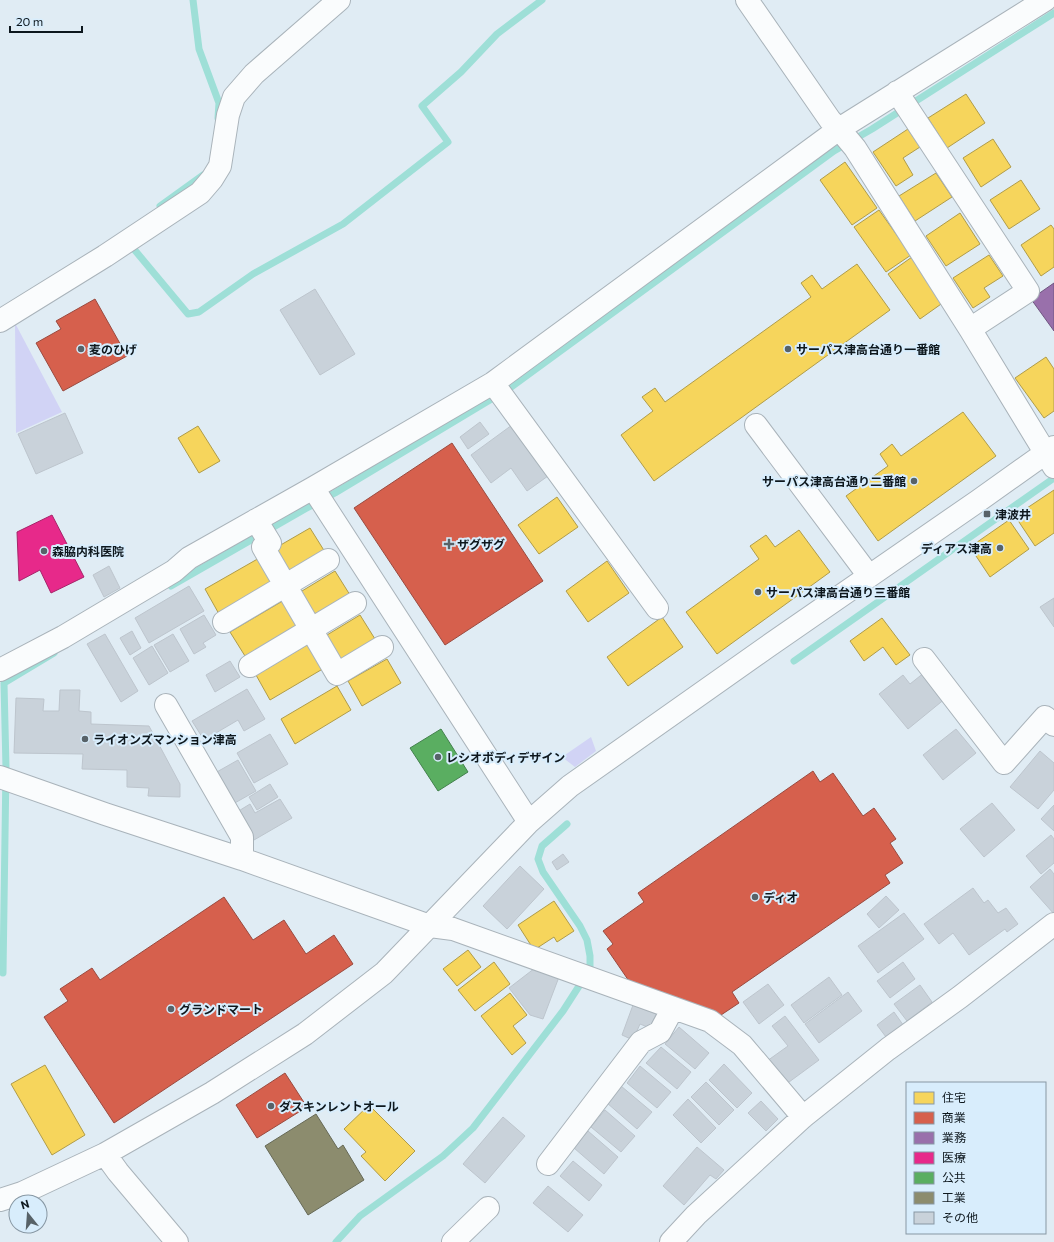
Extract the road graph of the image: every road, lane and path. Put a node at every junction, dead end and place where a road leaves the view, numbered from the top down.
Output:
1 (339, 0) edge
2 (747, 0) edge
3 (1045, 0) edge
4 (904, 102) junction
5 (846, 138) junction
6 (0, 321) edge
7 (970, 329) junction
8 (498, 390) junction
9 (756, 424) dead end
10 (1051, 455) edge
11 (318, 496) junction
12 (261, 528) junction
13 (328, 560) dead end
14 (869, 576) junction
15 (285, 586) junction
16 (355, 603) dead end
17 (657, 608) dead end
18 (224, 622) dead end
19 (311, 629) junction
20 (382, 647) dead end
21 (924, 659) dead end
22 (250, 666) dead end
23 (6, 667) edge
24 (166, 705) dead end
25 (1054, 725) edge
26 (7, 779) edge
27 (529, 822) junction
28 (242, 859) junction
29 (1054, 924) edge
30 (430, 926) junction
31 (673, 1008) junction
32 (803, 1117) junction
33 (105, 1154) junction
34 (548, 1164) dead end
35 (0, 1200) edge
36 (488, 1208) dead end
37 (176, 1242) edge
38 (453, 1242) edge
39 (672, 1242) edge

1 - 6 street
2 - 5 street
3 - 4 street
4 - 5 street
4 - 7 street
5 - 7 street
5 - 8 street
7 - 10 street
8 - 11 street
8 - 17 street
9 - 14 street
10 - 14 street
11 - 12 street
11 - 27 street
12 - 15 street
12 - 23 street
13 - 15 street
14 - 27 street
15 - 18 street
15 - 19 street
16 - 19 street
19 - 20 street
19 - 22 street
21 - 25 street
24 - 28 street
26 - 28 street
27 - 30 street
28 - 30 street
29 - 32 street
30 - 31 street
30 - 33 street
31 - 32 street
31 - 34 street
32 - 39 street
33 - 35 street
33 - 37 street
36 - 38 street

